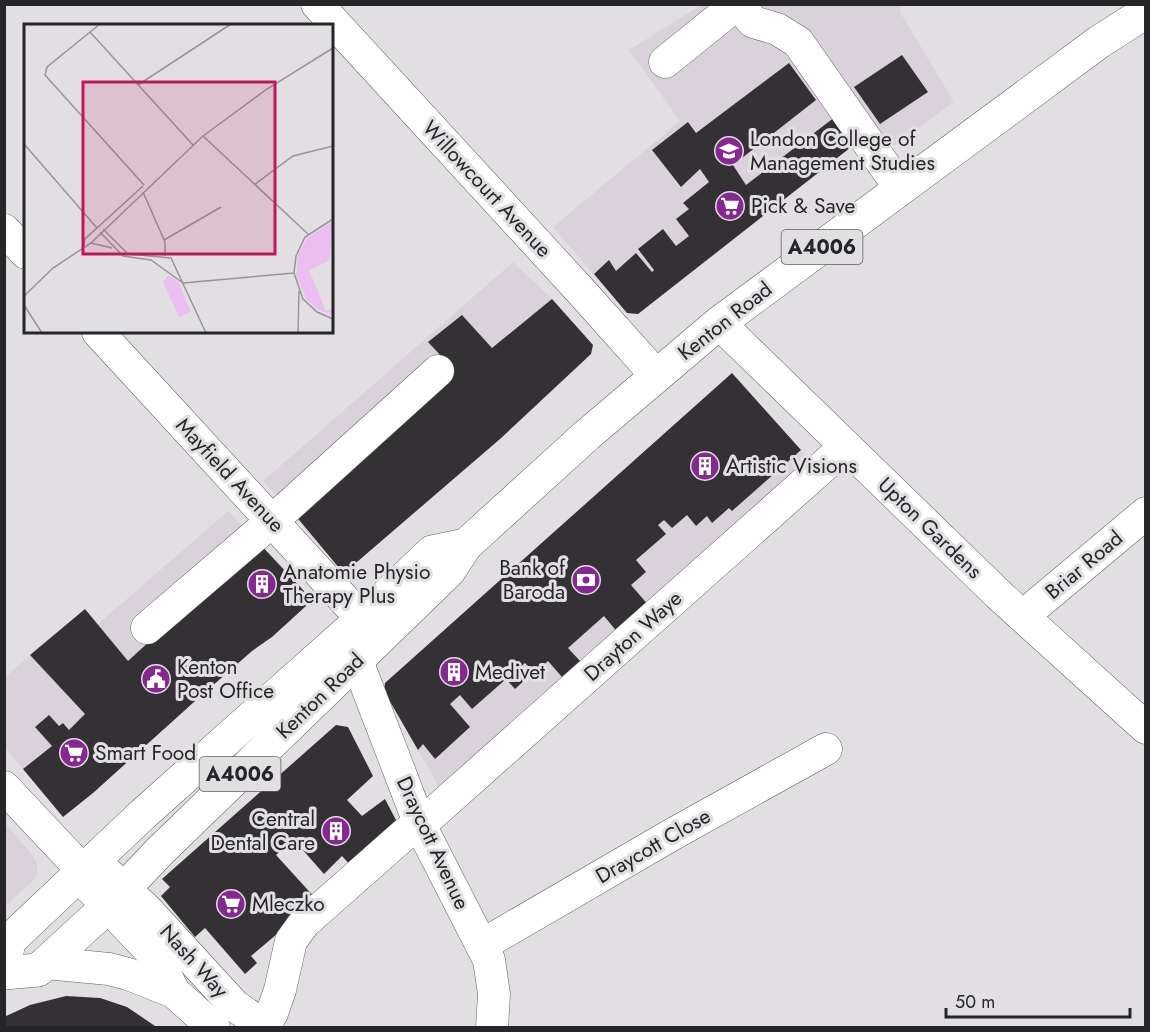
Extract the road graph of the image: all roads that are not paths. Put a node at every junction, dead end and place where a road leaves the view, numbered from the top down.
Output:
1 (738, 4) edge
2 (332, 9) edge
3 (1146, 12) edge
4 (665, 62) dead end
5 (900, 188) junction
6 (4, 230) edge
7 (24, 251) edge
8 (719, 323) junction
9 (99, 333) edge
10 (438, 371) dead end
11 (656, 375) junction
12 (845, 447) junction
13 (1146, 513) edge
14 (272, 521) junction
15 (466, 545) junction
16 (1023, 616) junction
17 (362, 619) junction
18 (147, 628) dead end
19 (357, 661) junction
20 (1146, 728) edge
21 (826, 749) dead end
22 (4, 787) edge
23 (420, 825) junction
24 (86, 870) junction
25 (117, 897) junction
26 (482, 945) junction
27 (46, 963) junction
28 (4, 968) edge
29 (4, 973) edge
30 (174, 992) junction
31 (213, 1027) edge
32 (265, 1027) edge
33 (492, 1028) edge

1 - 4 street
1 - 5 street
2 - 11 street, Willowcourt Avenue
3 - 5 main road, Kenton Road / A4006
5 - 8 main road, Kenton Road / A4006
6 - 7 street
8 - 11 main road, Kenton Road / A4006
8 - 12 street, Upton Gardens
9 - 14 street, Mayfield Avenue
10 - 14 street
11 - 15 main road, Kenton Road / A4006
12 - 16 street, Upton Gardens
12 - 23 street, Drayton Waye
13 - 16 street, Briar Road
14 - 17 street, Mayfield Avenue
14 - 18 street
15 - 17 main road, Kenton Road / A4006
15 - 19 main road, Kenton Road / A4006
16 - 20 street, Upton Gardens
17 - 24 main road, Kenton Road / A4006
19 - 23 street, Draycott Avenue
19 - 25 main road, Kenton Road / A4006
21 - 26 street, Draycott Close
22 - 24 street
23 - 26 street, Draycott Avenue
23 - 32 street, Drayton Waye
24 - 25 street
24 - 28 main road, Kenton Road / A4006
25 - 27 main road, Kenton Road / A4006
25 - 30 street, Nash Way
25 - 32 street, Nash Way
26 - 33 street, Draycott Avenue
27 - 29 main road, Kenton Road / A4006
27 - 30 street
30 - 31 street, Nash Way

